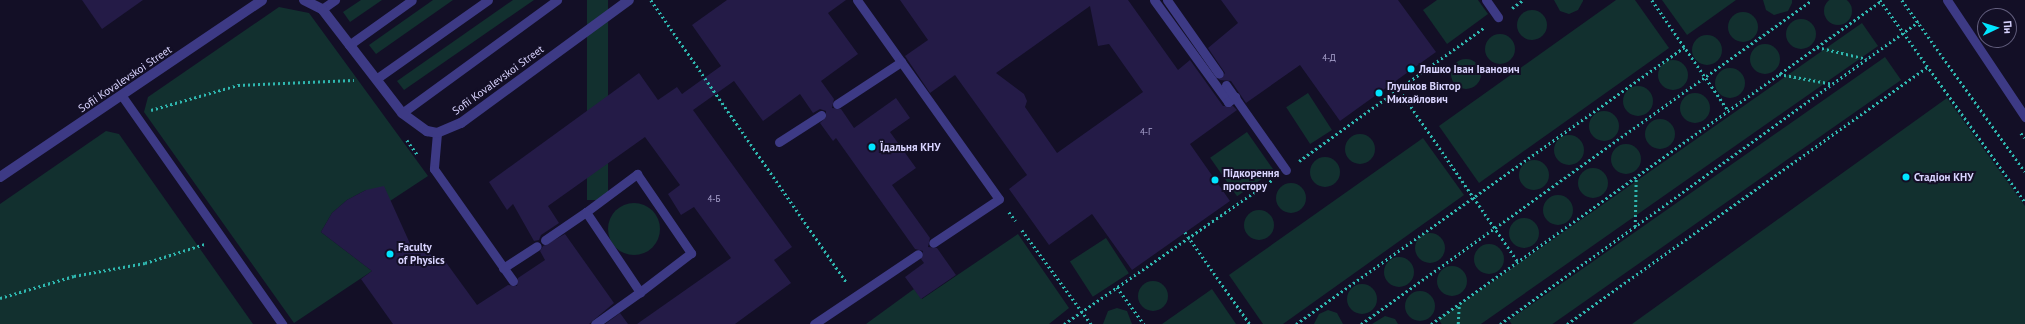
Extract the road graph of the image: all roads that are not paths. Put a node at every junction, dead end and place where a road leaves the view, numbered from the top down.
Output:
1 (262, 0) edge
2 (304, 0) edge
3 (335, 0) edge
4 (412, 0) edge
5 (488, 0) edge
6 (557, 0) edge
7 (629, 0) edge
8 (857, 0) edge
9 (1154, 0) edge
10 (1167, 0) edge
11 (1486, 0) edge
12 (1947, 0) edge
13 (322, 9) junction
14 (1498, 17) dead end
15 (349, 45) junction
16 (901, 62) junction
17 (1219, 74) dead end
18 (376, 79) junction
19 (1226, 85) dead end
20 (122, 96) junction
21 (1235, 97) junction
22 (837, 104) dead end
23 (402, 113) junction
24 (821, 114) dead end
25 (2025, 118) edge
26 (436, 133) junction
27 (779, 142) dead end
28 (1286, 170) dead end
29 (0, 177) edge
30 (586, 212) junction
31 (545, 240) dead end
32 (933, 243) dead end
33 (537, 246) dead end
34 (918, 254) dead end
35 (504, 268) junction
36 (513, 281) dead end
37 (640, 292) junction
38 (282, 324) edge
39 (595, 324) edge
40 (814, 324) edge

1 - 20 street, Sofii Kovalevskoi Street
2 - 13 street
3 - 13 lane
4 - 15 lane
5 - 18 lane
6 - 23 lane
7 - 26 street, Sofii Kovalevskoi Street
8 - 16 lane
9 - 21 lane
10 - 17 lane
11 - 14 lane
12 - 25 lane
13 - 15 street
15 - 18 street
16 - 22 lane
16 - 32 lane
18 - 23 street
19 - 21 lane
20 - 29 street, Sofii Kovalevskoi Street
20 - 38 lane
21 - 28 lane
23 - 26 street
24 - 27 lane
26 - 35 lane
30 - 31 lane
30 - 37 lane
30 - 37 lane
33 - 35 lane
34 - 40 lane
35 - 36 lane
37 - 39 lane

